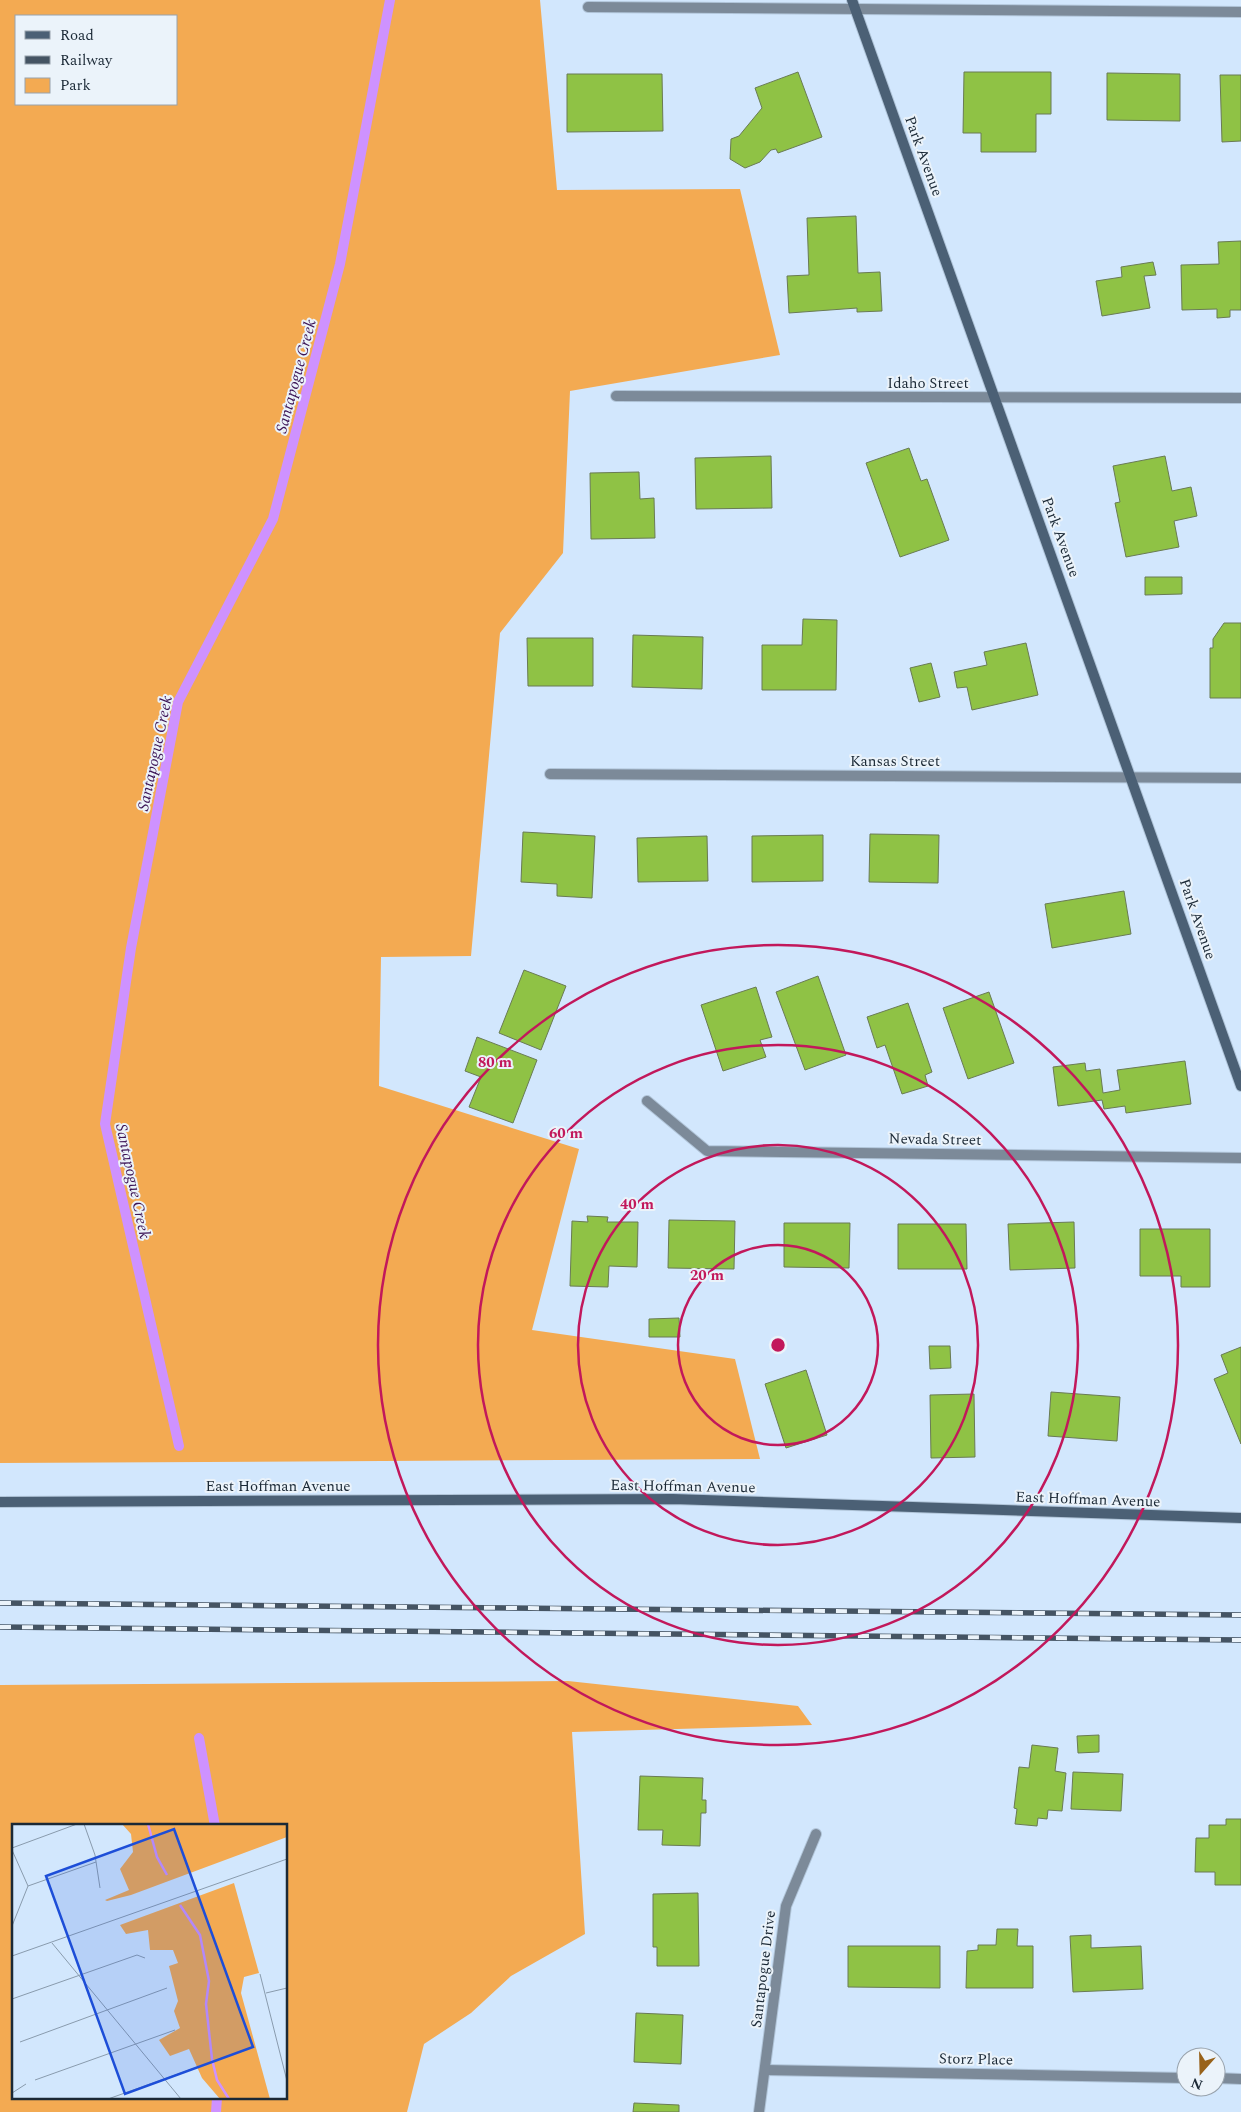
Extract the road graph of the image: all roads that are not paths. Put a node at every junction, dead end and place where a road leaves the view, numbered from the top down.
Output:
1 (852, 0) edge
2 (588, 7) dead end
3 (855, 10) junction
4 (1241, 12) edge
5 (616, 396) dead end
6 (996, 398) junction
7 (1241, 398) edge
8 (550, 774) dead end
9 (1132, 778) junction
10 (1241, 778) edge
11 (1241, 1086) edge
12 (647, 1101) dead end
13 (1241, 1158) edge
14 (0, 1502) edge
15 (1241, 1518) edge
16 (816, 1834) dead end
17 (765, 2070) junction
18 (1176, 2078) edge
19 (1226, 2078) edge
20 (1241, 2079) edge
21 (760, 2112) edge

1 - 3 main road, Park Avenue
2 - 3 street
3 - 4 street
3 - 6 main road, Park Avenue
5 - 6 street, Idaho Street
6 - 7 street, Idaho Street
6 - 9 main road, Park Avenue
8 - 9 street, Kansas Street
9 - 10 street, Kansas Street
9 - 11 main road, Park Avenue
12 - 13 street, Nevada Street
14 - 15 main road, East Hoffman Avenue
16 - 17 street, Santapogue Drive
17 - 18 street, Storz Place
17 - 21 street, Santapogue Drive
19 - 20 street

